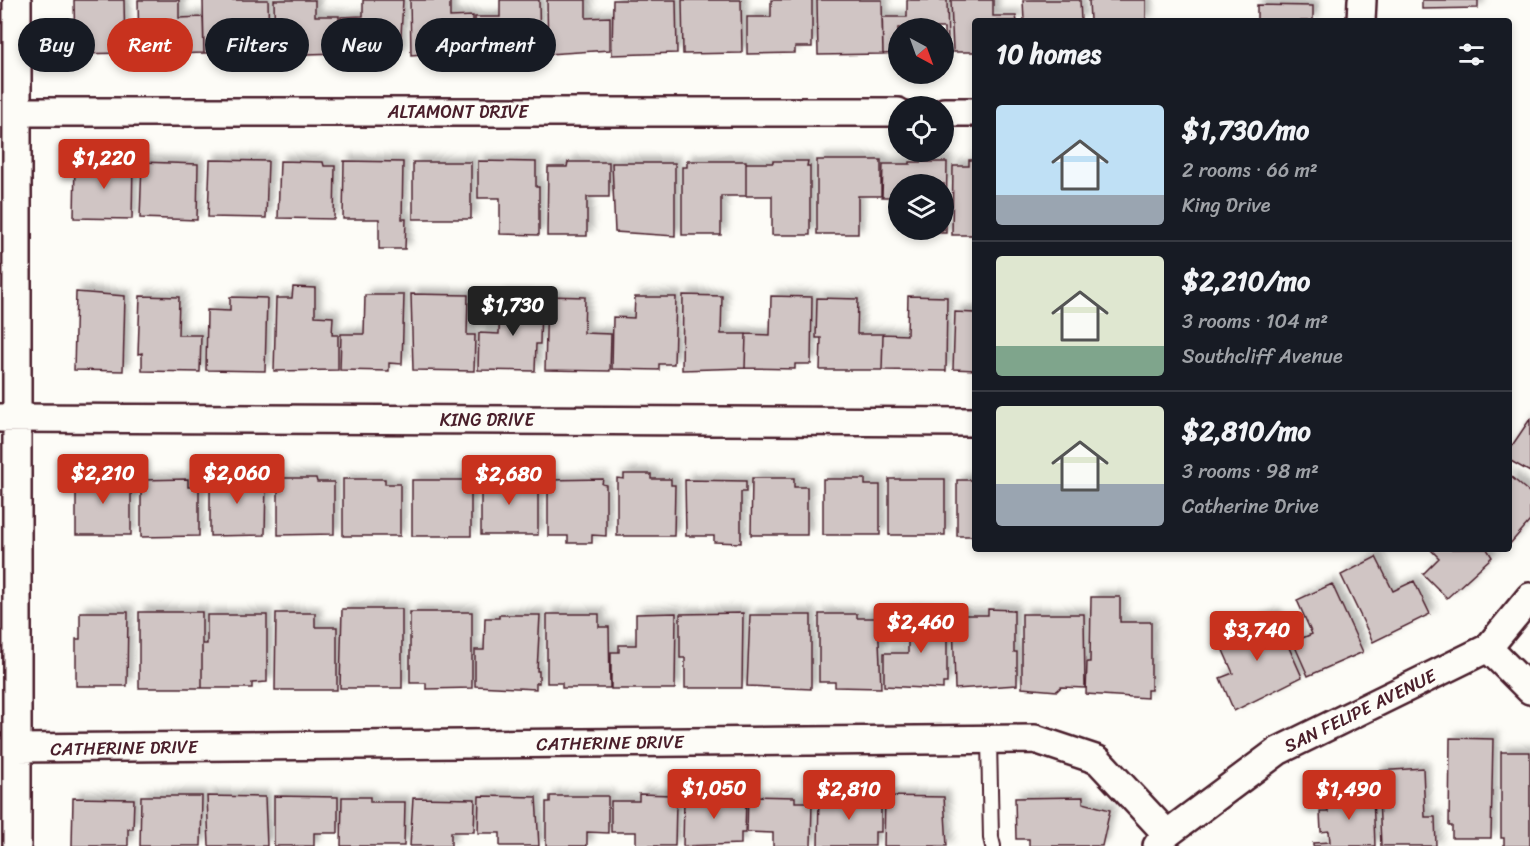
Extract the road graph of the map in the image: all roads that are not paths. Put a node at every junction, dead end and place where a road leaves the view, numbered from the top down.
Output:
1 (17, 0) edge
2 (1362, 0) edge
3 (1361, 18) edge
4 (17, 112) junction
5 (888, 112) edge
6 (954, 112) edge
7 (972, 112) edge
8 (9, 418) edge
9 (972, 422) edge
10 (1530, 597) edge
11 (1488, 648) junction
12 (1530, 690) edge
13 (989, 740) junction
14 (17, 748) junction
15 (1162, 840) edge
16 (17, 846) edge
17 (993, 846) edge

1 - 4 street
2 - 3 street
4 - 5 street, ALTAMONT DRIVE
4 - 8 street
6 - 7 street
8 - 9 street, KING DRIVE
8 - 14 street
10 - 11 street, SAN FELIPE AVENUE
11 - 12 street
11 - 15 street, SAN FELIPE AVENUE
13 - 14 street, CATHERINE DRIVE
13 - 15 street, CATHERINE DRIVE
13 - 17 lane
14 - 16 street

